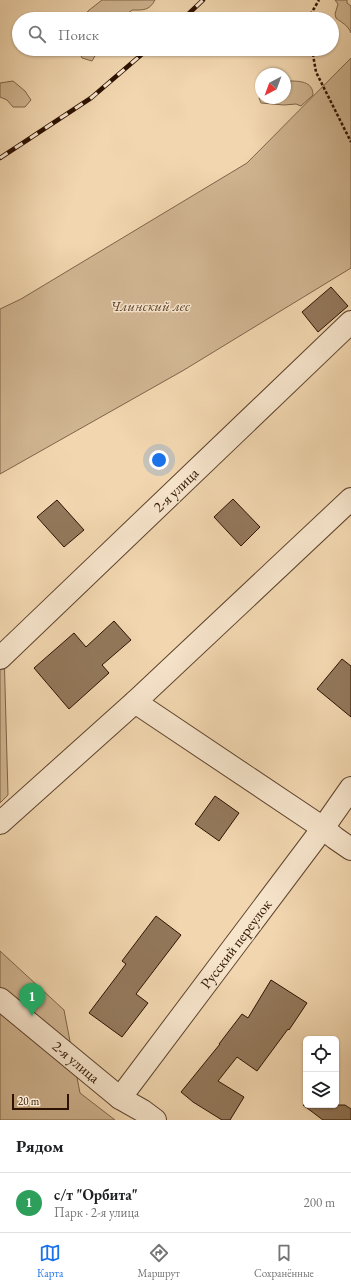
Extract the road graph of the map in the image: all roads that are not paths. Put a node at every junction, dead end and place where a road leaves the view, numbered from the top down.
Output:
1 (351, 322) edge
2 (351, 499) edge
3 (0, 658) edge
4 (135, 702) junction
5 (351, 788) edge
6 (0, 823) edge
7 (324, 828) junction
8 (351, 849) edge
9 (0, 999) edge
10 (120, 1098) junction
11 (155, 1120) edge

1 - 3 street, 2-я улица
2 - 4 street
4 - 6 street
4 - 7 street
5 - 7 street, Русский переулок
7 - 8 street
7 - 10 street, Русский переулок
9 - 10 street, 2-я улица
10 - 11 street, 2-я улица

